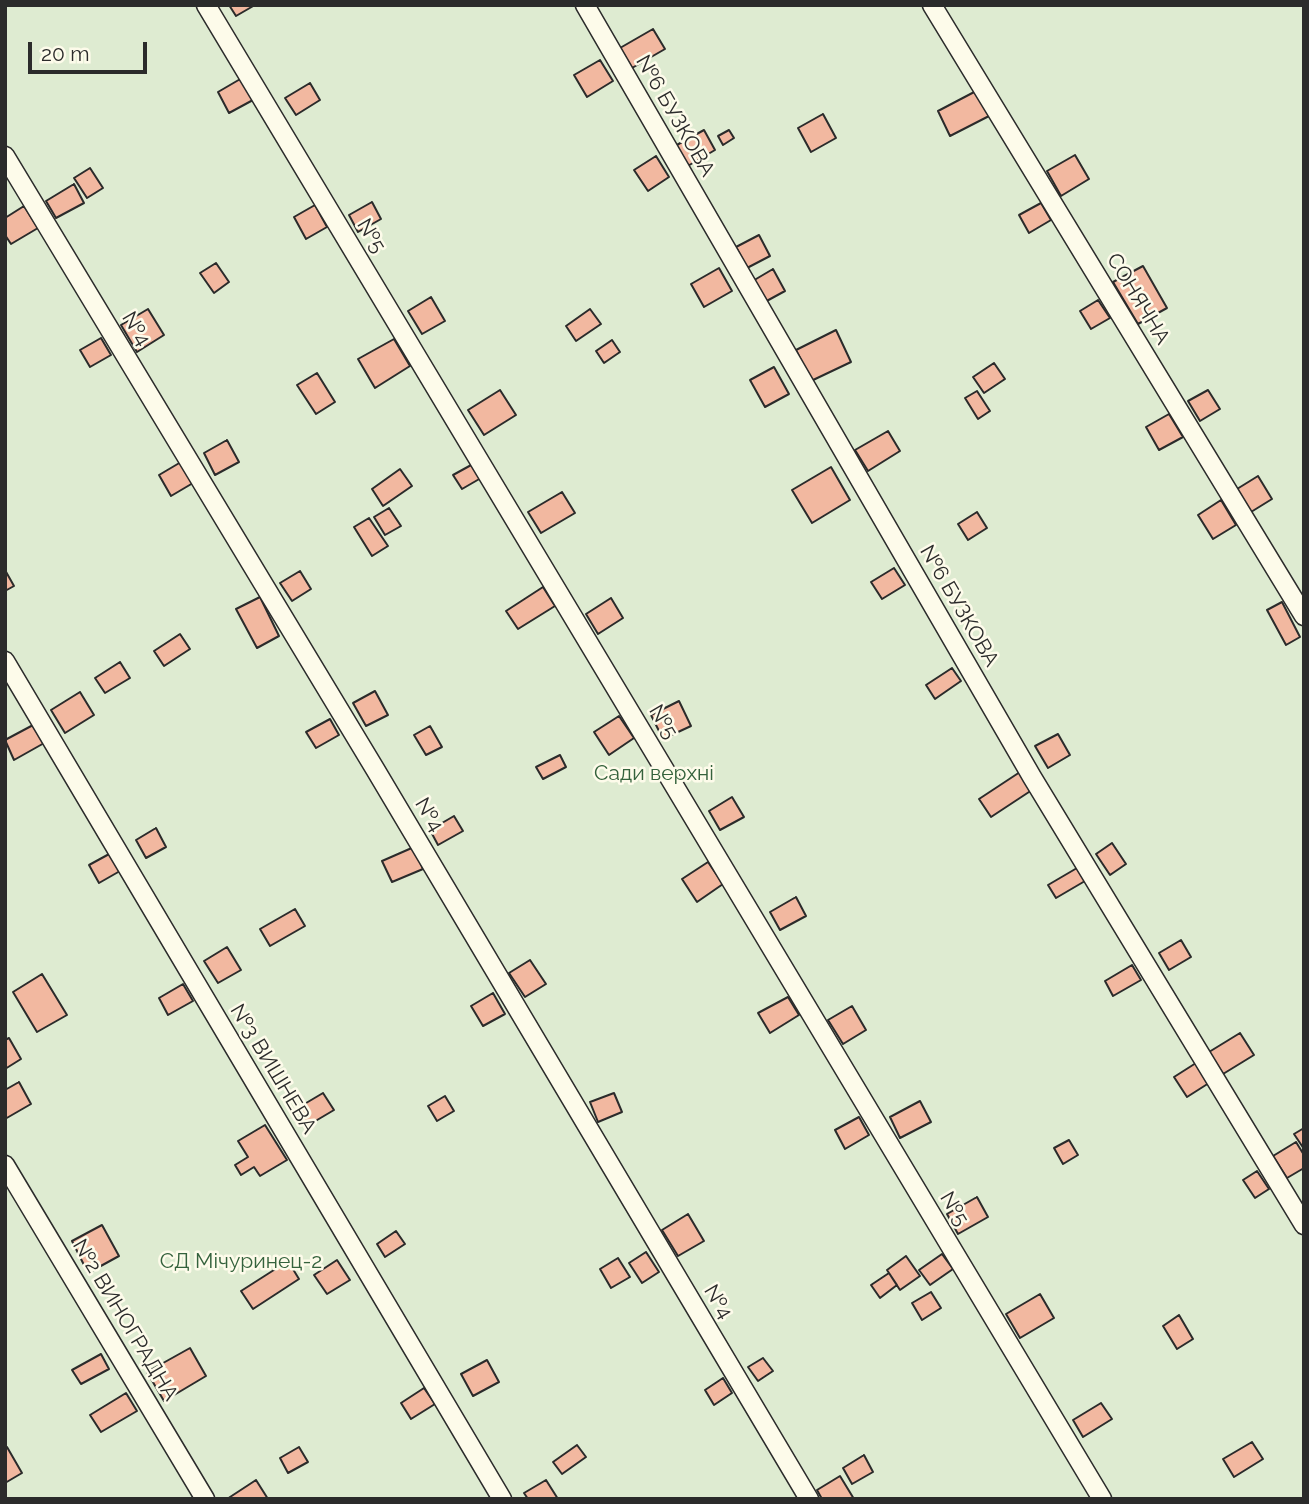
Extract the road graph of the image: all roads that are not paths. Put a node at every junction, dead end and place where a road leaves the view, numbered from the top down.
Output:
1 (206, 5) edge
2 (585, 5) edge
3 (932, 5) edge
4 (5, 156) edge
5 (1304, 616) edge
6 (5, 662) edge
7 (5, 1164) edge
8 (1304, 1225) edge
9 (205, 1499) edge
10 (502, 1499) edge
11 (809, 1499) edge
12 (1102, 1499) edge

1 - 12 lane, №5
2 - 8 lane, №6 БУЗКОВА
3 - 5 lane, СОНЯЧНА
4 - 11 lane, №4
6 - 10 lane, №3 ВИШНЕВА
7 - 9 lane, №2 ВИНОГРАДНА

